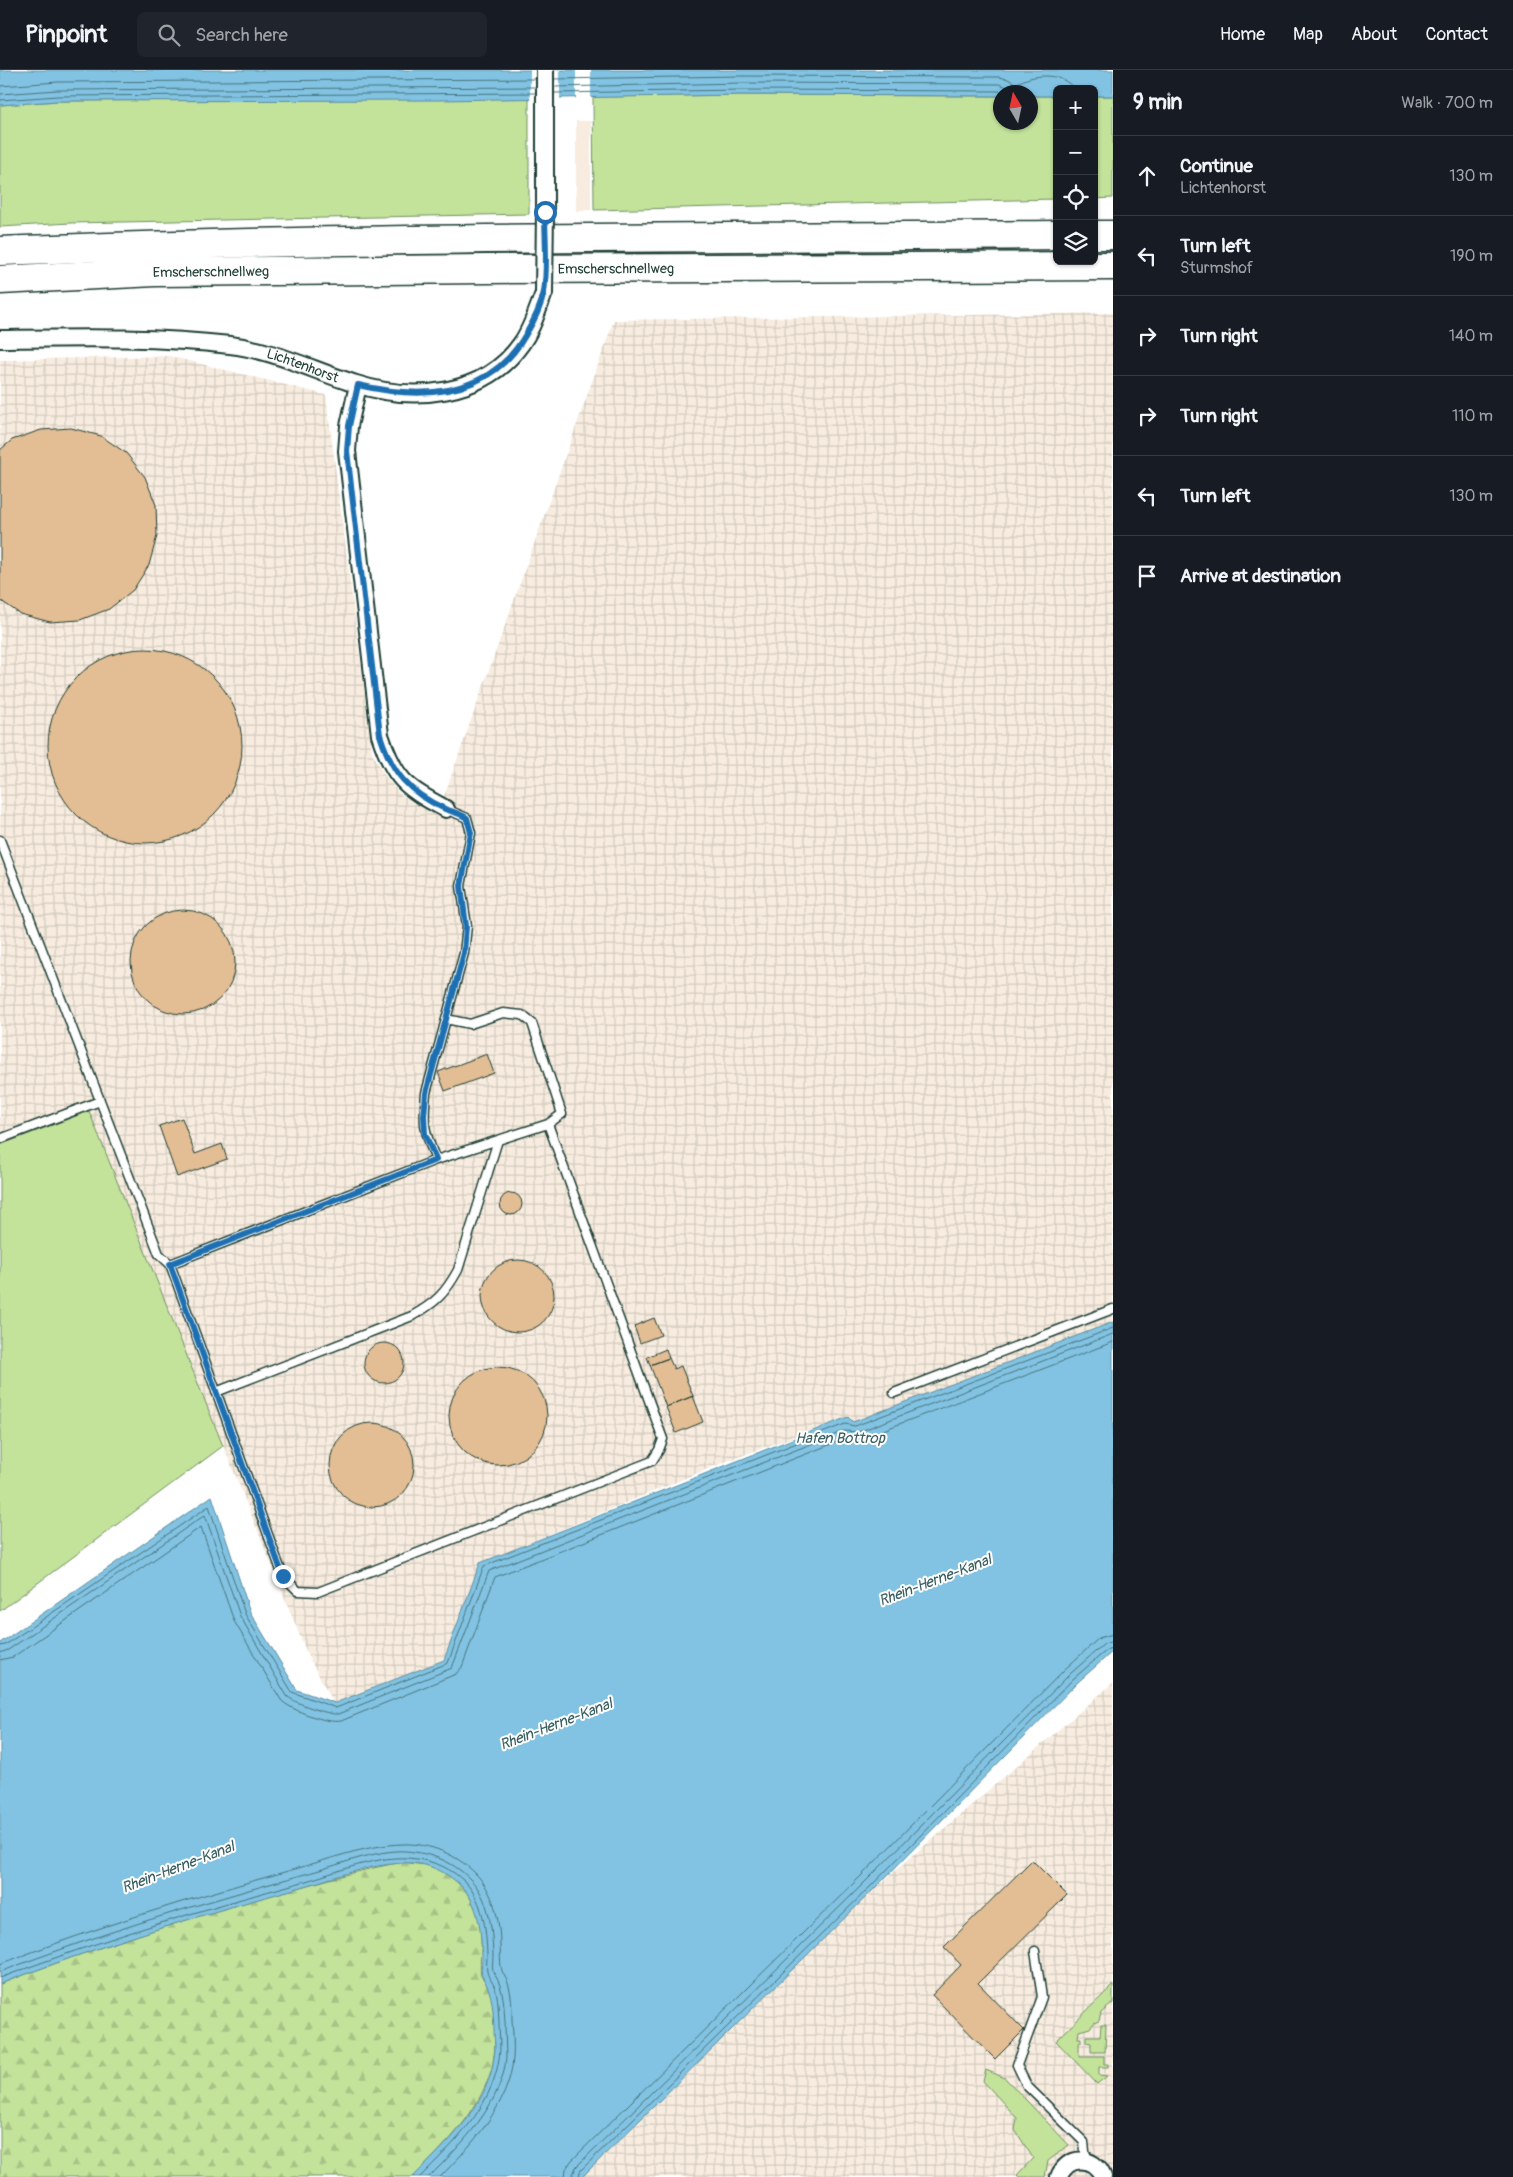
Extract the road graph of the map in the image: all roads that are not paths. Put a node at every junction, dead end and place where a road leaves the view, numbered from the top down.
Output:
1 (545, 70) edge
2 (1053, 235) edge
3 (1098, 235) edge
4 (1113, 235) edge
5 (0, 251) edge
6 (1113, 266) edge
7 (0, 280) edge
8 (0, 339) edge
9 (358, 385) junction
10 (446, 809) joint
11 (0, 840) edge
12 (4, 862) edge
13 (446, 1019) junction
14 (100, 1101) junction
15 (548, 1124) junction
16 (0, 1139) edge
17 (498, 1140) junction
18 (436, 1160) junction
19 (170, 1264) junction
20 (1113, 1309) edge
21 (216, 1392) junction
22 (894, 1393) dead end
23 (1035, 1952) dead end
24 (1086, 2160) junction
25 (1104, 2175) edge
26 (1059, 2177) edge

1 - 9 street, Lichtenhorst, bridge
2 - 5 highway, Emscherschnellweg
3 - 4 highway
6 - 7 highway, Emscherschnellweg
8 - 9 street, Lichtenhorst
9 - 10 street
10 - 13 lane
11 - 12 lane
12 - 14 lane
13 - 15 lane
13 - 18 lane
14 - 16 lane
14 - 19 lane
15 - 17 lane
15 - 21 lane
17 - 18 lane
17 - 21 lane
18 - 19 lane
19 - 21 lane
20 - 22 lane
23 - 24 lane
24 - 25 street
24 - 26 street

